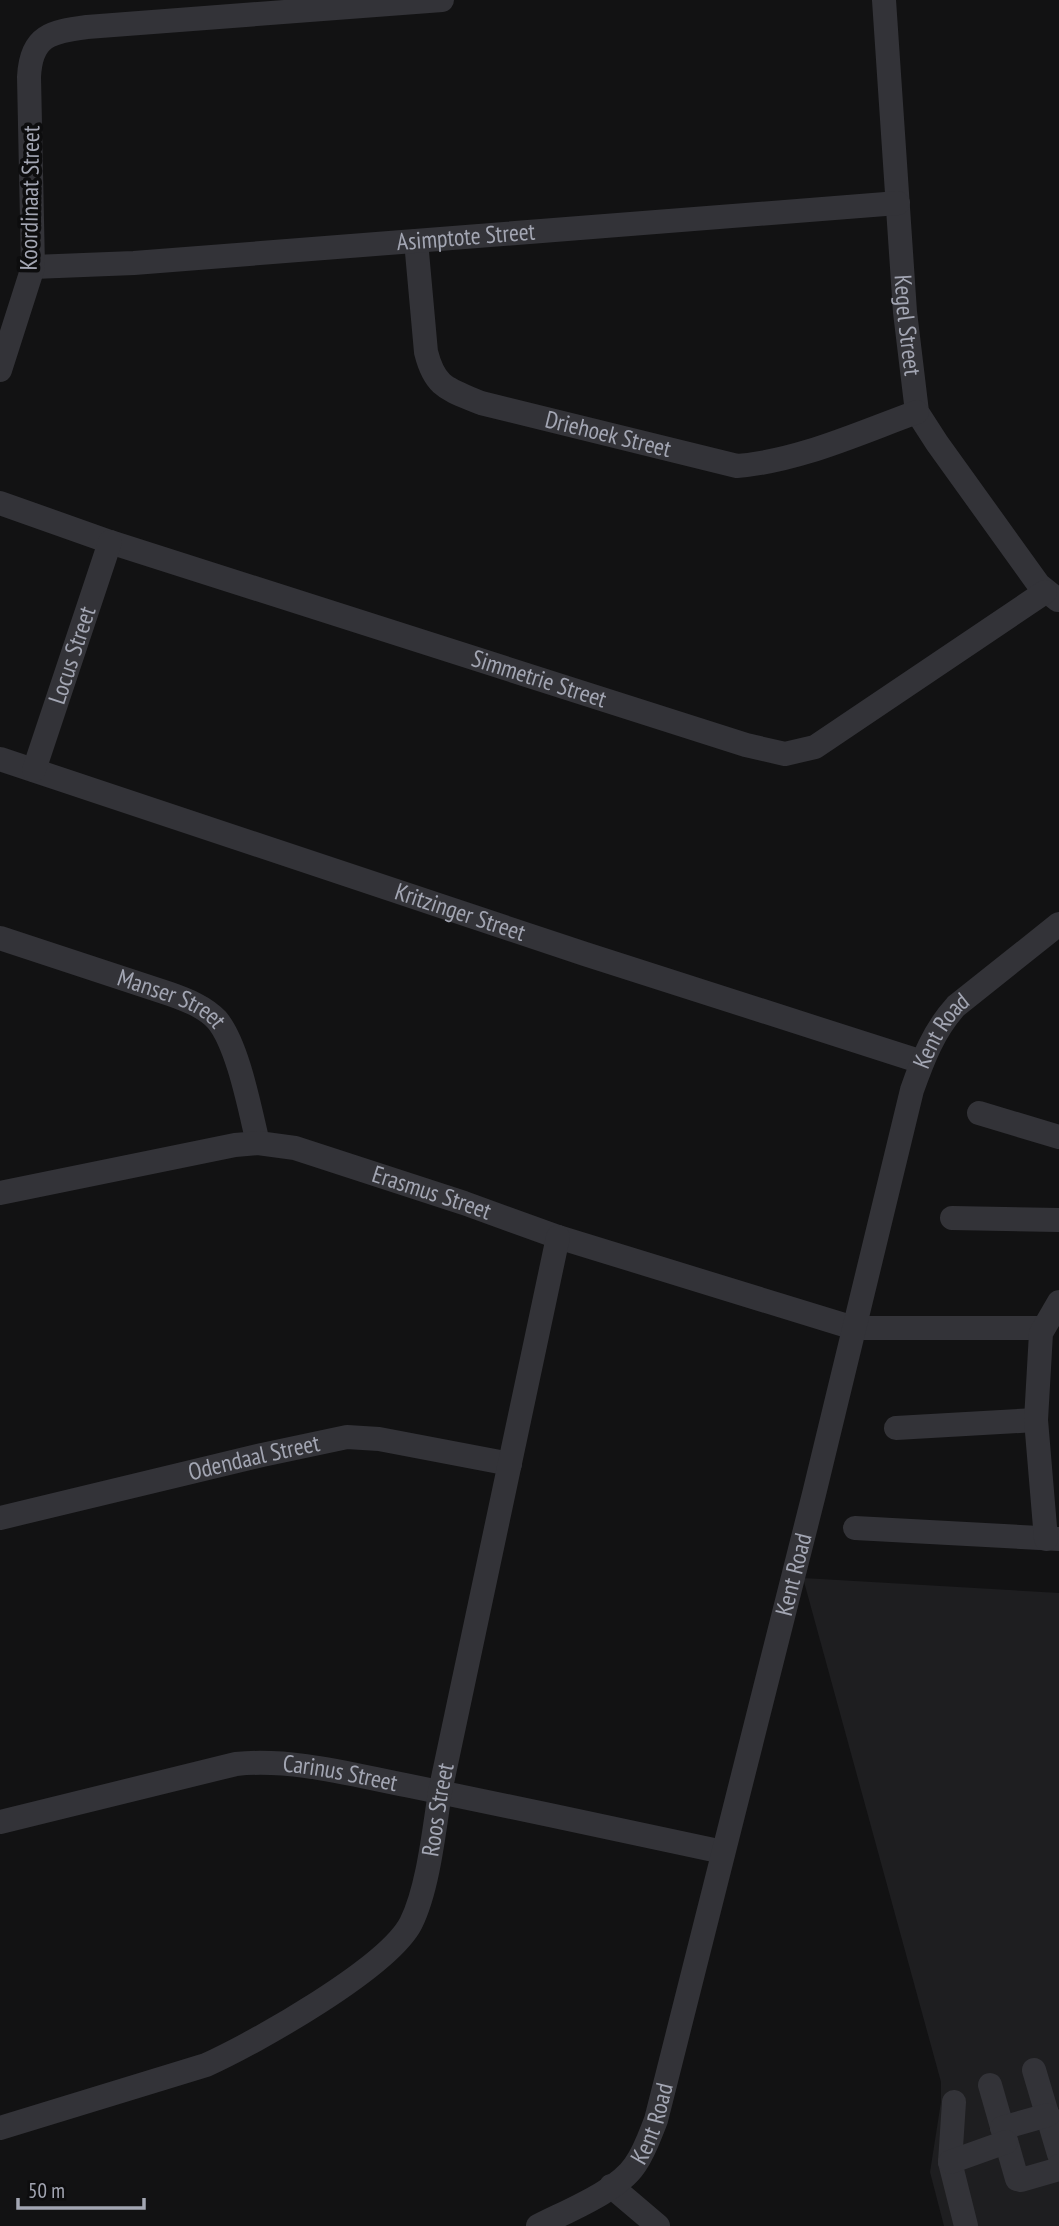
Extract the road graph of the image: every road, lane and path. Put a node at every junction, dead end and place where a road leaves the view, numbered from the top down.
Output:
1 (442, 0) edge
2 (884, 0) edge
3 (898, 203) junction
4 (416, 241) junction
5 (33, 267) junction
6 (0, 370) edge
7 (917, 412) junction
8 (0, 503) edge
9 (110, 542) junction
10 (1052, 596) edge
11 (0, 759) edge
12 (34, 770) junction
13 (1059, 924) edge
14 (0, 938) edge
15 (922, 1062) junction
16 (979, 1113) dead end
17 (1059, 1136) edge
18 (258, 1143) junction
19 (0, 1193) edge
20 (952, 1218) dead end
21 (1059, 1220) edge
22 (558, 1237) junction
23 (1059, 1301) edge
24 (854, 1328) junction
25 (1042, 1328) junction
26 (1049, 1373) edge
27 (1036, 1420) junction
28 (896, 1428) dead end
29 (510, 1464) junction
30 (1049, 1482) edge
31 (0, 1518) edge
32 (855, 1528) dead end
33 (1052, 1539) edge
34 (440, 1792) junction
35 (0, 1822) edge
36 (723, 1852) junction
37 (1034, 2070) dead end
38 (990, 2085) dead end
39 (954, 2102) dead end
40 (1048, 2115) junction
41 (0, 2128) edge
42 (1004, 2135) junction
43 (1059, 2154) edge
44 (950, 2162) junction
45 (1059, 2166) edge
46 (611, 2186) junction
47 (538, 2226) edge
48 (658, 2226) edge
49 (966, 2226) edge

1 - 5 street, Koordinaat Street
2 - 3 street, Kegel Street
3 - 4 street, Asimptote Street
3 - 7 street, Kegel Street
4 - 5 street, Asimptote Street
4 - 7 street, Driehoek Street
5 - 6 street, Koordinaat Street
7 - 10 street, Kegel Street
8 - 9 street, Simmetrie Street
9 - 10 street, Simmetrie Street
9 - 12 street, Locus Street
11 - 12 street, Kritzinger Street
12 - 15 street, Kritzinger Street
13 - 15 street, Kent Road
14 - 18 street, Manser Street
15 - 24 street, Kent Road
16 - 17 street
18 - 19 street, Erasmus Street
18 - 22 street, Erasmus Street
20 - 21 street
22 - 24 street, Erasmus Street
22 - 29 street, Roos Street
23 - 25 street
24 - 25 street, Erasmus Street
24 - 36 street, Kent Road
25 - 26 street
26 - 27 street
27 - 28 street
27 - 30 street
29 - 31 street, Odendaal Street
29 - 34 street, Roos Street
30 - 33 street
32 - 33 street
34 - 35 street, Carinus Street
34 - 36 street, Carinus Street
34 - 41 street, Roos Street
36 - 46 street, Kent Road
37 - 40 street
38 - 42 street
39 - 44 street
40 - 42 street
40 - 43 street
42 - 44 street
42 - 45 street
44 - 49 street
46 - 47 street, Kent Road
46 - 48 street

